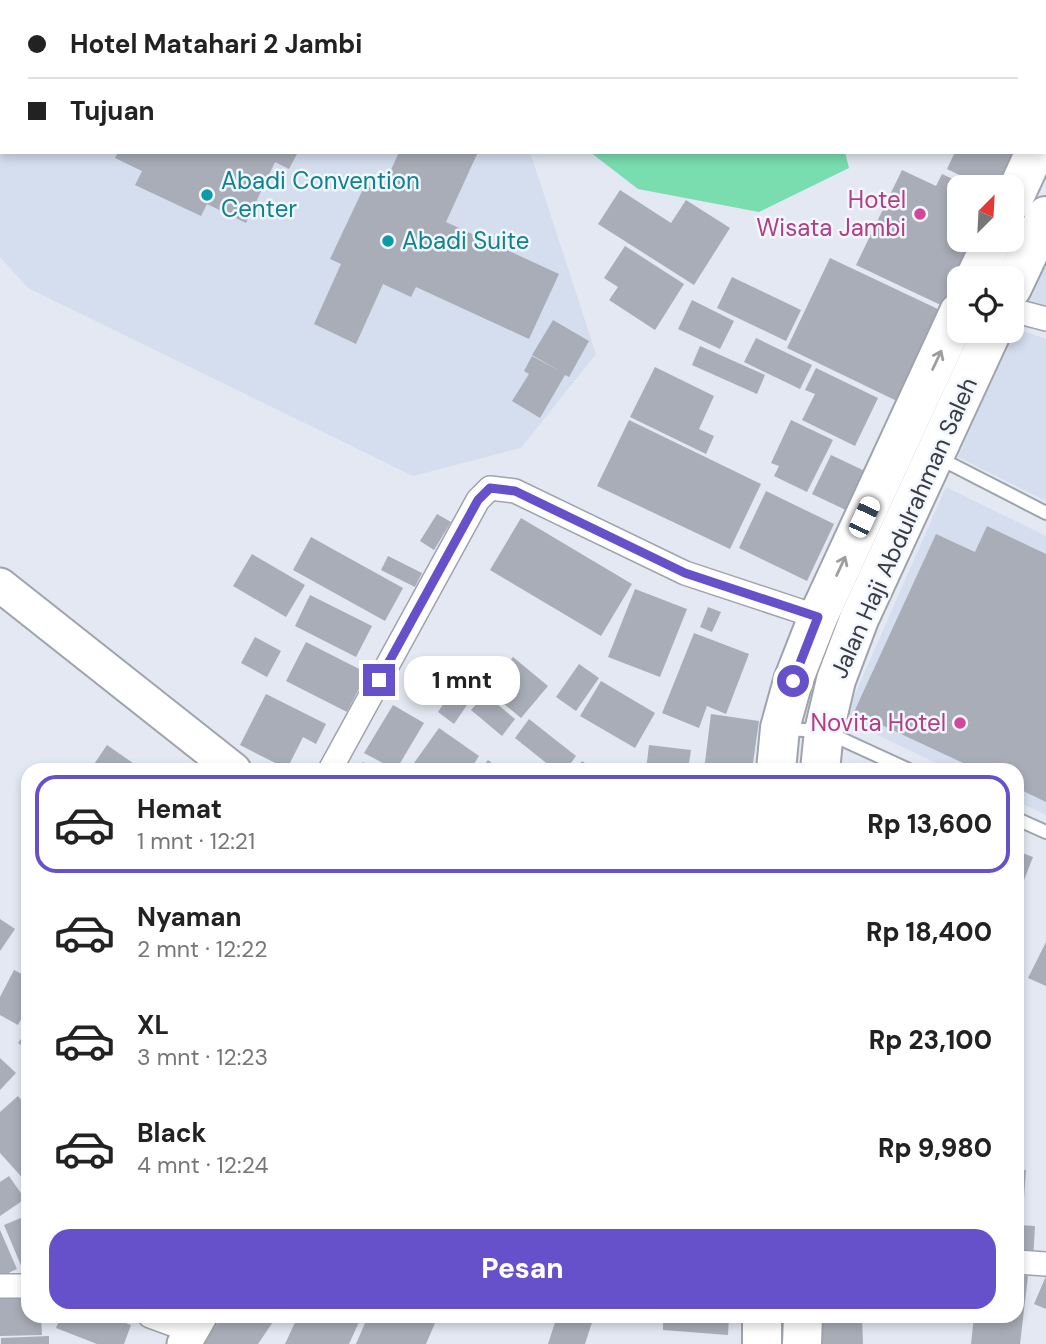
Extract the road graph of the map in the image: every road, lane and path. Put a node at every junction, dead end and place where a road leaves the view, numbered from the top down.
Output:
1 (1034, 154) edge
2 (1024, 176) edge
3 (1046, 216) edge
4 (1022, 266) edge
5 (1024, 313) edge
6 (1046, 319) edge
7 (947, 338) edge
8 (987, 343) edge
9 (936, 456) junction
10 (1046, 513) edge
11 (0, 585) edge
12 (818, 617) junction
13 (780, 728) junction
14 (824, 731) junction
15 (225, 763) edge
16 (334, 763) edge
17 (777, 763) edge
18 (821, 763) edge
19 (894, 763) edge
20 (1024, 822) edge
21 (1046, 832) edge
22 (1024, 1262) edge
23 (1046, 1264) edge
24 (0, 1286) edge
25 (21, 1286) edge
26 (171, 1323) edge
27 (762, 1323) edge
28 (803, 1323) edge
29 (192, 1330) edge
30 (762, 1344) edge
31 (802, 1344) edge

1 - 2 highway
3 - 4 highway
5 - 6 street
12 -> 7 highway, Jalan Haji Abdulrahman Saleh
8 - 9 highway, Jalan Haji Abdulrahman Saleh
9 - 10 lane
9 - 14 highway, Jalan Haji Abdulrahman Saleh
11 - 15 street
12 - 13 highway, Jalan Haji Abdulrahman Saleh
12 - 16 street
13 - 14 lane
13 - 17 highway, Jalan Haji Abdulrahman Saleh
14 - 18 highway, Jalan Haji Abdulrahman Saleh
14 - 19 lane
20 - 21 lane
22 - 23 street
24 - 25 street
26 - 29 street
27 - 30 highway
28 - 31 highway

